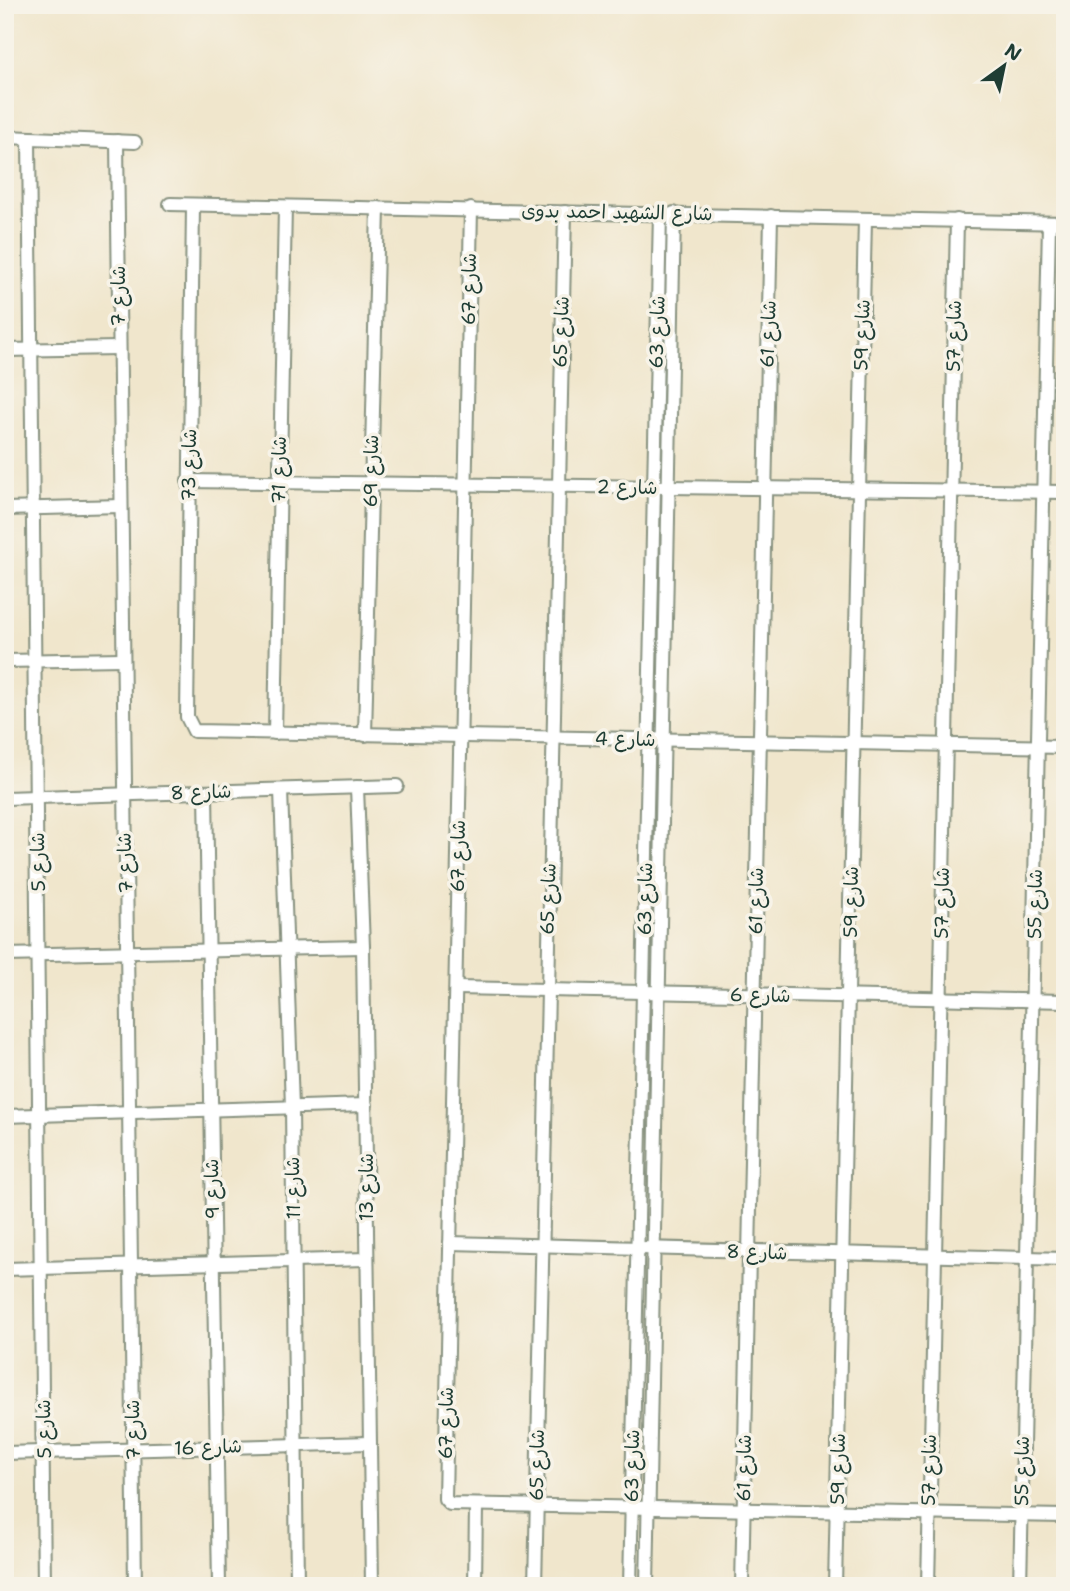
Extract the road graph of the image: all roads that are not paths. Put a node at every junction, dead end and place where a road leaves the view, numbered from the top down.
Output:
1 (5, 137) edge
2 (29, 138) junction
3 (117, 141) junction
4 (135, 142) dead end
5 (170, 205) dead end
6 (193, 205) junction
7 (285, 207) junction
8 (378, 208) junction
9 (471, 209) junction
10 (565, 212) junction
11 (660, 213) junction
12 (674, 213) junction
13 (771, 216) junction
14 (865, 219) junction
15 (957, 220) junction
16 (1049, 223) junction
17 (1065, 223) edge
18 (659, 287) junction
19 (673, 287) junction
20 (118, 348) junction
21 (32, 349) junction
22 (5, 350) edge
23 (188, 481) junction
24 (279, 482) junction
25 (370, 484) junction
26 (464, 485) junction
27 (557, 486) junction
28 (653, 487) junction
29 (670, 487) junction
30 (764, 488) junction
31 (858, 489) junction
32 (950, 490) junction
33 (1041, 491) junction
34 (1065, 492) edge
35 (121, 506) junction
36 (5, 509) edge
37 (34, 509) junction
38 (122, 659) junction
39 (36, 660) junction
40 (5, 661) edge
41 (188, 724) joint
42 (275, 733) junction
43 (365, 734) junction
44 (460, 736) junction
45 (552, 738) junction
46 (648, 740) junction
47 (664, 740) junction
48 (760, 742) junction
49 (854, 744) junction
50 (946, 745) junction
51 (1038, 747) junction
52 (1065, 747) edge
53 (397, 786) dead end
54 (357, 788) junction
55 (281, 790) junction
56 (206, 792) junction
57 (123, 795) junction
58 (5, 797) edge
59 (37, 797) junction
60 (363, 947) junction
61 (286, 949) junction
62 (208, 950) junction
63 (128, 953) junction
64 (40, 955) junction
65 (5, 956) edge
66 (456, 988) junction
67 (545, 990) junction
68 (643, 992) junction
69 (659, 993) junction
70 (755, 995) junction
71 (849, 997) junction
72 (940, 999) junction
73 (1033, 1001) junction
74 (1065, 1001) edge
75 (366, 1105) junction
76 (292, 1107) junction
77 (211, 1110) junction
78 (130, 1112) junction
79 (42, 1115) junction
80 (5, 1116) edge
81 (450, 1243) junction
82 (540, 1246) junction
83 (636, 1248) junction
84 (654, 1248) junction
85 (748, 1251) junction
86 (842, 1254) junction
87 (933, 1256) junction
88 (1026, 1258) junction
89 (367, 1259) junction
90 (1065, 1259) edge
91 (294, 1261) junction
92 (214, 1263) junction
93 (131, 1266) junction
94 (42, 1268) junction
95 (5, 1269) edge
96 (370, 1443) junction
97 (297, 1445) junction
98 (217, 1447) junction
99 (133, 1450) junction
100 (44, 1452) junction
101 (5, 1453) edge
102 (476, 1505) junction
103 (536, 1506) junction
104 (631, 1508) junction
105 (648, 1508) junction
106 (743, 1510) junction
107 (837, 1513) junction
108 (928, 1514) junction
109 (1021, 1516) junction
110 (1065, 1517) edge
111 (44, 1586) edge
112 (135, 1586) edge
113 (219, 1586) edge
114 (298, 1586) edge
115 (372, 1586) edge
116 (475, 1586) edge
117 (535, 1586) edge
118 (630, 1586) edge
119 (647, 1586) edge
120 (741, 1586) edge
121 (835, 1586) edge
122 (928, 1586) edge
123 (1020, 1586) edge

1 - 2 street
2 - 3 street
2 - 21 street, شارع 5
3 - 4 street
3 - 20 street, شارع 7
5 - 6 street, شارع الشهيد احمد بدوى
6 - 7 street, شارع الشهيد احمد بدوى
6 - 23 street, شارع 73
7 - 8 street, شارع الشهيد احمد بدوى
7 - 24 street, شارع 71
8 - 9 street, شارع الشهيد احمد بدوى
8 - 25 street, شارع 69
9 - 10 street, شارع الشهيد احمد بدوى
9 - 26 street, شارع 67
10 - 11 street, شارع الشهيد احمد بدوى
10 - 27 street, شارع 65
11 - 12 street, شارع الشهيد احمد بدوى
11 - 18 street, شارع 63
12 - 13 street, شارع الشهيد احمد بدوى
12 - 19 street, شارع 63
13 - 14 street, شارع الشهيد احمد بدوى
13 - 30 street, شارع 61
14 - 15 street, شارع الشهيد احمد بدوى
14 - 31 street, شارع 59
15 - 16 street, شارع الشهيد احمد بدوى
15 - 32 street, شارع 57
16 - 17 street, شارع الشهيد احمد بدوى
16 - 33 street, شارع 55
18 - 19 street
18 - 28 street, شارع 63
19 - 29 street, شارع 63
20 - 21 street
20 - 35 street, شارع 7
21 - 22 street
21 - 37 street, شارع 5
23 - 24 street, شارع 2
23 - 41 street, شارع 73
24 - 25 street, شارع 2
24 - 42 street, شارع 71
25 - 26 street, شارع 2
25 - 43 street, شارع 69
26 - 27 street, شارع 2
26 - 44 street, شارع 67
27 - 28 street, شارع 2
27 - 45 street, شارع 65
28 - 29 street, شارع 2
28 - 46 street, شارع 63
29 - 30 street, شارع 2
29 - 47 street, شارع 63
30 - 31 street, شارع 2
30 - 48 street, شارع 61
31 - 32 street, شارع 2
31 - 49 street, شارع 59
32 - 33 street, شارع 2
32 - 50 street, شارع 57
33 - 34 street, شارع 2
33 - 51 street, شارع 55
35 - 37 street
35 - 38 street, شارع 7
36 - 37 street
37 - 39 street, شارع 5
38 - 39 street
38 - 57 street, شارع 7
39 - 40 street
39 - 59 street, شارع 5
41 - 42 street, شارع 4
42 - 43 street, شارع 4
43 - 44 street, شارع 4
44 - 45 street, شارع 4
44 - 66 street, شارع 67
45 - 46 street, شارع 4
45 - 67 street, شارع 65
46 - 47 street, شارع 4
46 - 68 street, شارع 63
47 - 48 street, شارع 4
47 - 69 street, شارع 63
48 - 49 street, شارع 4
48 - 70 street, شارع 61
49 - 50 street, شارع 4
49 - 71 street, شارع 59
50 - 51 street, شارع 4
50 - 72 street, شارع 57
51 - 52 street, شارع 4
51 - 73 street, شارع 55
53 - 54 street, شارع 8
54 - 55 street, شارع 8
54 - 60 street, شارع 13
55 - 56 street, شارع 8
55 - 61 street, شارع 11
56 - 57 street, شارع 8
56 - 62 street, شارع 9
57 - 59 street, شارع 8
57 - 63 street, شارع 7
58 - 59 street, شارع 8
59 - 64 street, شارع 5
60 - 61 street
60 - 75 street, شارع 13
61 - 62 street
61 - 76 street, شارع 11
62 - 63 street
62 - 77 street, شارع 9
63 - 64 street
63 - 78 street, شارع 7
64 - 65 street
64 - 79 street, شارع 5
66 - 67 street, شارع 6
66 - 81 street, شارع 67
67 - 68 street, شارع 6
67 - 82 street, شارع 65
68 - 69 street, شارع 6
68 - 83 street, شارع 63
69 - 70 street, شارع 6
69 - 84 street, شارع 63
70 - 71 street, شارع 6
70 - 85 street, شارع 61
71 - 72 street, شارع 6
71 - 86 street, شارع 59
72 - 73 street, شارع 6
72 - 87 street, شارع 57
73 - 74 street, شارع 6
73 - 88 street, شارع 55
75 - 76 street
75 - 89 street, شارع 13
76 - 77 street
76 - 91 street, شارع 11
77 - 78 street
77 - 92 street, شارع 9
78 - 79 street
78 - 93 street, شارع 7
79 - 80 street
79 - 94 street, شارع 5
81 - 82 street, شارع 8
81 - 102 street, شارع 67
82 - 83 street, شارع 8
82 - 103 street, شارع 65
83 - 84 street, شارع 8
83 - 104 street, شارع 63
84 - 85 street, شارع 8
84 - 105 street, شارع 63
85 - 86 street, شارع 8
85 - 106 street, شارع 61
86 - 87 street, شارع 8
86 - 107 street, شارع 59
87 - 88 street, شارع 8
87 - 108 street, شارع 57
88 - 90 street, شارع 8
88 - 109 street, شارع 55
89 - 91 street
89 - 96 street, شارع 13
91 - 92 street
91 - 97 street, شارع 11
92 - 93 street
92 - 98 street, شارع 9
93 - 94 street
93 - 99 street, شارع 7
94 - 95 street
94 - 100 street, شارع 5
96 - 97 street, شارع 16
96 - 115 street, شارع 13
97 - 98 street, شارع 16
97 - 114 street, شارع 11
98 - 99 street, شارع 16
98 - 113 street, شارع 9
99 - 100 street, شارع 16
99 - 112 street, شارع 7
100 - 101 street, شارع 16
100 - 111 street, شارع 5
102 - 103 street
102 - 116 street
103 - 104 street
103 - 117 street, شارع 65
104 - 105 street
104 - 118 street, شارع 63
105 - 106 street
105 - 119 street, شارع 63
106 - 107 street
106 - 120 street, شارع 61
107 - 108 street
107 - 121 street, شارع 59
108 - 109 street
108 - 122 street, شارع 57
109 - 110 street
109 - 123 street, شارع 55

